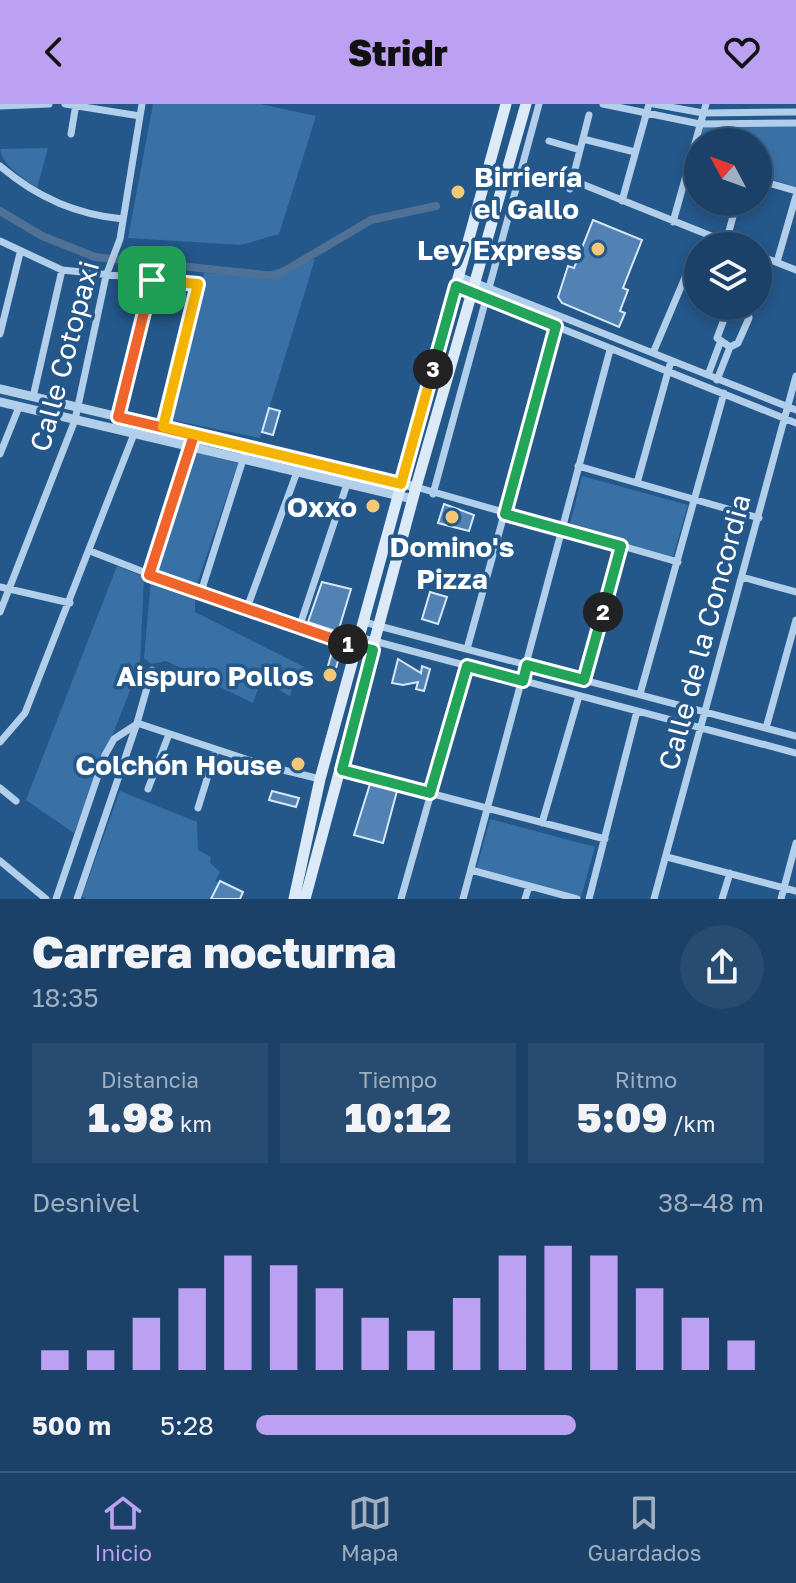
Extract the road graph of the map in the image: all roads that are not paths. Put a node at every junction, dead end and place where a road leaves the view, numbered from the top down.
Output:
1 (49, 104) edge
2 (65, 104) edge
3 (142, 104) edge
4 (506, 104) edge
5 (526, 104) edge
6 (539, 104) edge
7 (603, 104) edge
8 (652, 104) edge
9 (706, 104) edge
10 (763, 104) edge
11 (76, 105) edge
12 (0, 106) edge
13 (796, 112) edge
14 (703, 113) junction
15 (761, 113) junction
16 (589, 115) dead end
17 (646, 115) junction
18 (140, 116) junction
19 (796, 123) edge
20 (700, 124) junction
21 (759, 124) junction
22 (699, 128) edge
23 (71, 134) dead end
24 (583, 139) junction
25 (549, 141) dead end
26 (580, 150) junction
27 (635, 152) junction
28 (0, 166) edge
29 (772, 185) edge
30 (684, 191) edge
31 (796, 194) edge
32 (622, 201) junction
33 (123, 219) junction
34 (673, 222) junction
35 (700, 232) edge
36 (0, 241) edge
37 (20, 253) junction
38 (772, 260) edge
39 (777, 262) junction
40 (62, 270) junction
41 (796, 270) edge
42 (106, 276) junction
43 (152, 280) junction
44 (684, 280) edge
45 (457, 281) junction
46 (473, 287) junction
47 (489, 287) junction
48 (486, 297) junction
49 (724, 320) edge
50 (748, 320) edge
51 (556, 326) junction
52 (0, 334) edge
53 (720, 343) junction
54 (730, 347) junction
55 (610, 350) junction
56 (653, 353) junction
57 (671, 361) junction
58 (713, 361) junction
59 (723, 365) junction
60 (668, 373) junction
61 (708, 375) junction
62 (796, 376) edge
63 (718, 379) junction
64 (727, 383) junction
65 (0, 389) edge
66 (714, 391) junction
67 (724, 394) junction
68 (33, 397) junction
69 (0, 402) edge
70 (19, 407) junction
71 (79, 407) junction
72 (792, 408) edge
73 (118, 417) junction
74 (785, 418) junction
75 (75, 420) junction
76 (796, 423) edge
77 (163, 427) junction
78 (134, 434) junction
79 (194, 435) junction
80 (190, 447) junction
81 (247, 447) junction
82 (0, 454) edge
83 (242, 459) junction
84 (578, 466) junction
85 (297, 472) junction
86 (637, 483) junction
87 (347, 484) junction
88 (399, 490) junction
89 (421, 493) junction
90 (695, 499) junction
91 (505, 514) junction
92 (759, 518) junction
93 (562, 530) junction
94 (621, 546) junction
95 (90, 551) junction
96 (678, 562) junction
97 (149, 575) junction
98 (742, 577) junction
99 (0, 587) edge
100 (9, 589) junction
101 (201, 592) junction
102 (796, 592) edge
103 (70, 603) junction
104 (247, 608) junction
105 (0, 612) edge
106 (796, 620) edge
107 (364, 622) junction
108 (300, 625) junction
109 (378, 625) junction
110 (432, 639) junction
111 (357, 642) junction
112 (374, 646) junction
113 (467, 649) junction
114 (427, 655) junction
115 (527, 665) junction
116 (467, 666) junction
117 (152, 670) dead end
118 (584, 680) junction
119 (523, 681) junction
120 (640, 694) junction
121 (579, 696) junction
122 (637, 711) junction
123 (704, 711) junction
124 (137, 723) junction
125 (699, 727) junction
126 (766, 728) junction
127 (169, 734) junction
128 (796, 736) edge
129 (0, 742) edge
130 (216, 750) junction
131 (796, 753) edge
132 (342, 770) junction
133 (320, 779) junction
134 (0, 788) edge
135 (148, 789) dead end
136 (430, 793) junction
137 (16, 801) dead end
138 (198, 808) dead end
139 (488, 808) junction
140 (542, 823) junction
141 (605, 839) junction
142 (796, 843) edge
143 (667, 857) junction
144 (0, 861) edge
145 (298, 870) junction
146 (471, 870) junction
147 (730, 873) junction
148 (529, 886) junction
149 (784, 888) junction
150 (796, 891) edge
151 (46, 899) edge
152 (56, 899) edge
153 (77, 899) edge
154 (287, 899) edge
155 (294, 899) edge
156 (307, 899) edge
157 (401, 899) edge
158 (463, 899) edge
159 (525, 899) edge
160 (577, 899) edge
161 (589, 899) edge
162 (654, 899) edge
163 (722, 899) edge
164 (781, 899) edge

1 - 12 street
2 - 11 street
3 - 18 street, Calle Cotopaxi
4 - 45 main road
5 - 46 main road
6 - 47 street
7 - 17 street
8 - 14 street
8 - 17 street
9 - 14 street
10 - 15 street
11 - 18 street
11 - 23 street
13 - 15 street
14 - 15 street
14 - 20 street
15 - 21 street
16 - 24 street
17 - 20 street
17 - 27 street
18 - 33 street, Calle Cotopaxi
19 - 21 street
20 - 21 street
20 - 22 street
24 - 26 street
24 - 27 street
25 - 26 street
26 - 32 street
27 - 32 street
28 - 33 street
29 - 31 street
30 - 34 street
31 - 39 street
32 - 34 street
33 - 42 street, Calle Cotopaxi
34 - 35 street
36 - 37 street
37 - 40 street
37 - 52 street
38 - 39 street
39 - 41 street
40 - 42 street
40 - 68 street
42 - 43 street
42 - 71 street, Calle Cotopaxi
43 - 73 street
43 - 77 street
44 - 56 street
45 - 46 street
45 - 88 main road
46 - 47 street
46 - 48 street
46 - 89 main road
47 - 48 street
47 - 56 street
48 - 51 street
48 - 89 street
49 - 53 street
50 - 54 street
51 - 55 street
51 - 91 street
53 - 54 street
53 - 58 street
54 - 59 street
55 - 60 street
55 - 84 street
56 - 57 street
57 - 60 street
57 - 61 street
58 - 59 street
58 - 61 street
59 - 63 street
60 - 66 street
60 - 86 street
61 - 63 street
62 - 72 street, Calle de la Concordia
63 - 64 street
63 - 66 street
64 - 67 street
64 - 72 street
65 - 68 street
66 - 67 street
67 - 74 street
67 - 90 street
68 - 71 street
69 - 70 street
70 - 75 street
70 - 82 street
71 - 73 street
71 - 75 street, Calle Cotopaxi
72 - 74 street, Calle de la Concordia
73 - 77 street
74 - 76 street
74 - 92 street, Calle de la Concordia
75 - 78 street
75 - 100 street, Calle Cotopaxi
77 - 79 street
78 - 80 street
78 - 95 street
79 - 80 street
79 - 81 street
80 - 83 street
80 - 97 street
81 - 83 street
81 - 88 street
83 - 85 street
83 - 101 street
84 - 86 street
84 - 93 street
85 - 87 street
85 - 104 street
86 - 90 street
87 - 88 street
87 - 108 street
88 - 89 street
88 - 107 main road
89 - 91 street
89 - 109 main road
90 - 92 street
90 - 96 street
91 - 93 street
91 - 113 street
92 - 98 street, Calle de la Concordia
93 - 94 street
93 - 115 street
94 - 96 street
94 - 118 street
95 - 97 street
95 - 103 street
96 - 120 street
97 - 101 street
98 - 102 street
98 - 123 street, Calle de la Concordia
99 - 100 street
100 - 103 street
100 - 105 street, Calle Cotopaxi
101 - 104 street
103 - 129 street
104 - 108 street
106 - 126 street
107 - 109 street
107 - 111 main road
108 - 111 street
109 - 110 street
109 - 112 main road
110 - 113 street
110 - 114 street
111 - 112 street
111 - 133 main road
112 - 114 street
112 - 132 main road
113 - 115 street
114 - 116 street
115 - 118 street
115 - 119 street
116 - 119 street
116 - 136 street
117 - 124 street
118 - 120 street
119 - 121 street
119 - 139 street
120 - 123 street
121 - 122 street
121 - 140 street
122 - 125 street
122 - 141 street
123 - 125 street, Calle de la Concordia
123 - 126 street
124 - 127 street
124 - 152 street
124 - 153 street
125 - 131 street
125 - 143 street, Calle de la Concordia
126 - 128 street
127 - 130 street
127 - 135 street
130 - 133 street
130 - 138 street
132 - 136 street
132 - 156 main road
133 - 145 main road
134 - 137 street
136 - 139 street
136 - 157 street
139 - 140 street
139 - 146 street
140 - 141 street
141 - 161 street
142 - 149 street
143 - 147 street
143 - 162 street, Calle de la Concordia
144 - 151 street
145 - 154 street
145 - 155 main road
146 - 148 street
146 - 158 street
147 - 149 street
147 - 163 street
148 - 159 street
148 - 160 street
149 - 150 street
149 - 164 street

